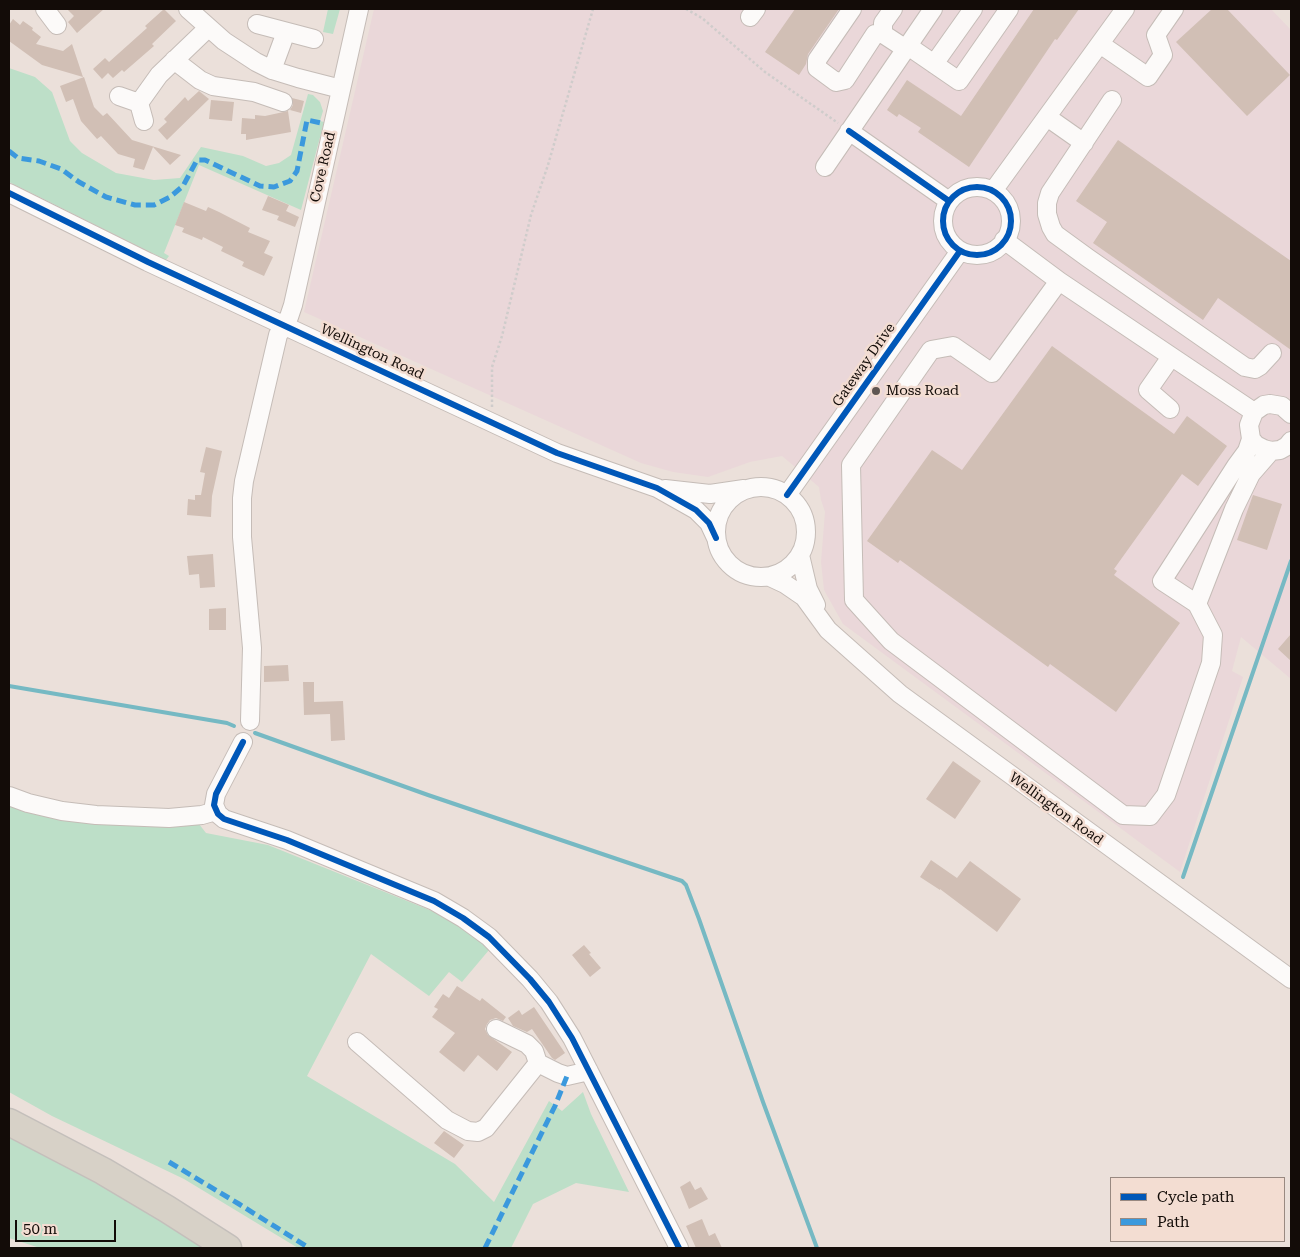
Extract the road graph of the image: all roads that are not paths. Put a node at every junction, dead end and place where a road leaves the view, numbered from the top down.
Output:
1 (45, 9) edge
2 (188, 9) edge
3 (359, 9) edge
4 (852, 9) edge
5 (893, 9) edge
6 (933, 9) edge
7 (972, 9) edge
8 (1009, 9) edge
9 (1125, 9) edge
10 (1174, 9) edge
11 (258, 24) dead end
12 (57, 25) dead end
13 (208, 28) junction
14 (286, 32) junction
15 (884, 34) junction
16 (314, 39) dead end
17 (1100, 44) junction
18 (907, 48) junction
19 (174, 60) junction
20 (934, 64) junction
21 (272, 70) junction
22 (341, 89) junction
23 (119, 96) dead end
24 (1112, 100) dead end
25 (283, 102) dead end
26 (139, 103) junction
27 (1047, 117) junction
28 (144, 121) dead end
29 (849, 131) junction
30 (1084, 143) junction
31 (825, 167) dead end
32 (993, 191) junction
33 (9, 193) edge
34 (949, 201) junction
35 (1004, 240) junction
36 (960, 251) junction
37 (1059, 282) junction
38 (283, 325) junction
39 (1272, 353) dead end
40 (1171, 357) junction
41 (1290, 408) edge
42 (1170, 409) dead end
43 (1254, 412) junction
44 (1251, 439) junction
45 (1291, 441) edge
46 (1272, 451) junction
47 (657, 488) junction
48 (747, 489) junction
49 (787, 495) junction
50 (716, 538) junction
51 (800, 555) junction
52 (770, 576) junction
53 (1197, 604) junction
54 (828, 630) junction
55 (250, 721) dead end
56 (242, 742) dead end
57 (9, 796) edge
58 (216, 811) junction
59 (1291, 979) edge
60 (496, 1029) dead end
61 (356, 1042) dead end
62 (538, 1063) junction
63 (589, 1070) junction
64 (9, 1122) edge
65 (228, 1248) edge
66 (679, 1248) edge

1 - 12 street
2 - 13 street
3 - 22 street, Cove Road
4 - 15 street
5 - 15 street
6 - 18 street
7 - 20 street
8 - 20 street
9 - 17 street
10 - 17 street
11 - 14 street
13 - 19 street
13 - 21 street
14 - 16 street
14 - 21 street
15 - 18 street
17 - 27 street
18 - 20 street
18 - 29 street
19 - 25 street
19 - 26 street
21 - 22 street
22 - 38 street, Cove Road
23 - 26 street
24 - 30 street
26 - 28 street
27 - 30 street
27 - 32 street
29 - 31 street
29 - 34 street
30 - 39 street
32 - 34 street
32 - 35 street
33 - 38 street, Wellington Road
34 - 36 street
35 - 36 street
35 - 37 street
36 - 49 street, Gateway Drive
37 - 40 street
37 - 53 street
38 - 47 street, Wellington Road
38 - 55 street, Cove Road
40 - 42 street
40 - 43 street
41 - 43 street
43 - 44 street
44 - 46 street
44 - 53 street
45 - 46 street
46 - 53 street
47 - 48 street, Wellington Road
47 - 50 street, Wellington Road
48 - 49 street
48 - 50 street
49 - 51 street
50 - 52 street
51 - 52 street
51 - 54 street, Wellington Road
52 - 54 street, Wellington Road
54 - 59 street, Wellington Road
56 - 58 street
57 - 58 street
58 - 63 street
60 - 62 street
61 - 62 street
62 - 63 street
63 - 66 street
64 - 65 highway

